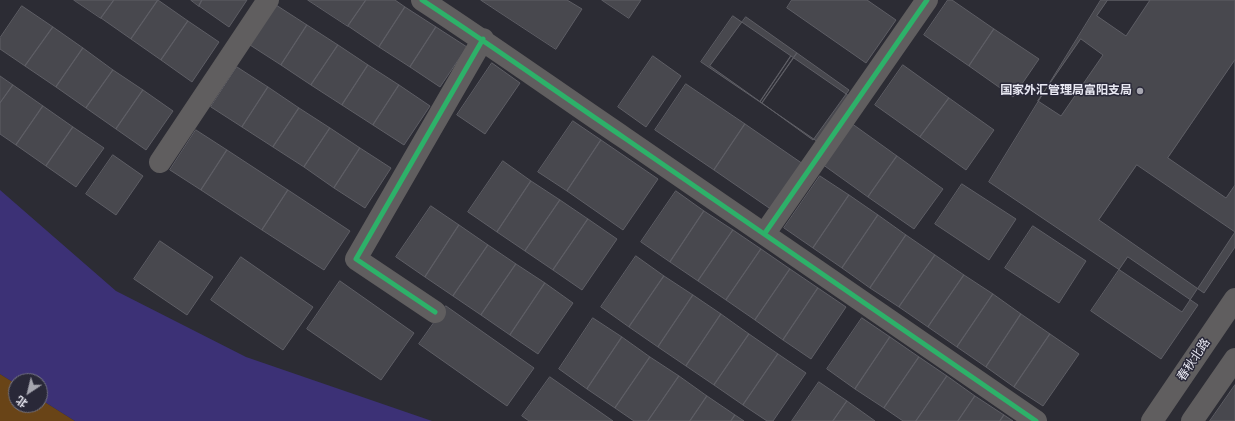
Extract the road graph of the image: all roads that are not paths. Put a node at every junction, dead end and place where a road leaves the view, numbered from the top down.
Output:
1 (268, 0) edge
2 (422, 0) edge
3 (928, 0) edge
4 (483, 39) junction
5 (160, 162) dead end
6 (765, 233) junction
7 (1235, 299) edge
8 (435, 312) dead end
9 (1235, 359) edge
10 (1036, 421) edge
11 (1152, 421) edge
12 (1192, 421) edge

1 - 5 street
2 - 4 street
3 - 6 street
4 - 6 street
4 - 8 street
6 - 10 street
7 - 11 street, 春秋北路
9 - 12 street

